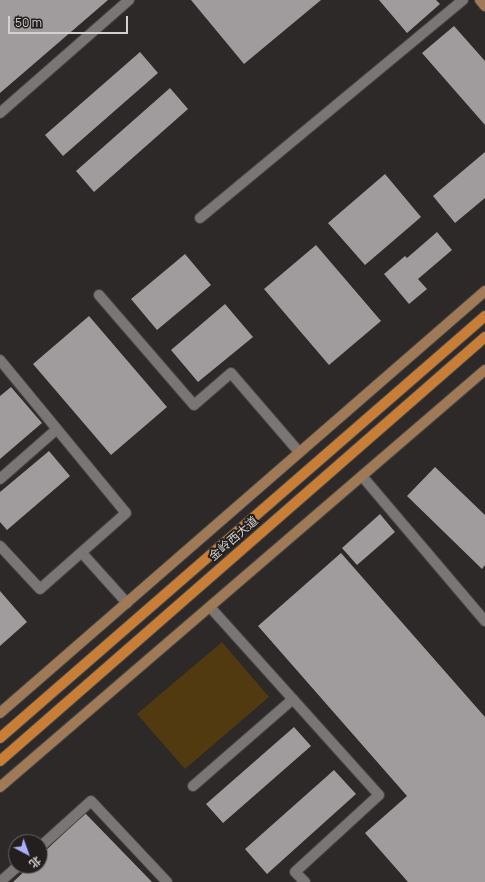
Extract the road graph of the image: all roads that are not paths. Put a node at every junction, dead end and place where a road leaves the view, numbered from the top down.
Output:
1 (129, 0) edge
2 (463, 0) edge
3 (480, 0) edge
4 (485, 6) edge
5 (0, 113) edge
6 (200, 218) dead end
7 (485, 291) edge
8 (99, 295) dead end
9 (485, 316) edge
10 (485, 338) edge
11 (0, 360) edge
12 (485, 370) edge
13 (57, 429) junction
14 (299, 452) junction
15 (362, 476) junction
16 (0, 479) edge
17 (0, 546) edge
18 (82, 553) junction
19 (126, 603) junction
20 (210, 607) junction
21 (485, 621) edge
22 (293, 699) junction
23 (0, 713) edge
24 (0, 738) edge
25 (0, 761) edge
26 (193, 786) dead end
27 (0, 787) edge
28 (48, 840) edge
29 (9, 874) edge
30 (0, 882) edge
31 (167, 882) edge
32 (305, 882) edge

1 - 5 street
2 - 6 street
3 - 4 street
7 - 14 street
8 - 14 street
9 - 24 main road, 金岭西大道
10 - 25 main road, 金岭西大道
11 - 13 street
12 - 15 street
13 - 16 street
13 - 18 street
14 - 19 street
15 - 20 street
15 - 21 street
17 - 18 street
18 - 19 street
19 - 23 street
20 - 22 street
20 - 27 street
22 - 26 street
22 - 32 street
28 - 31 street
29 - 30 street

